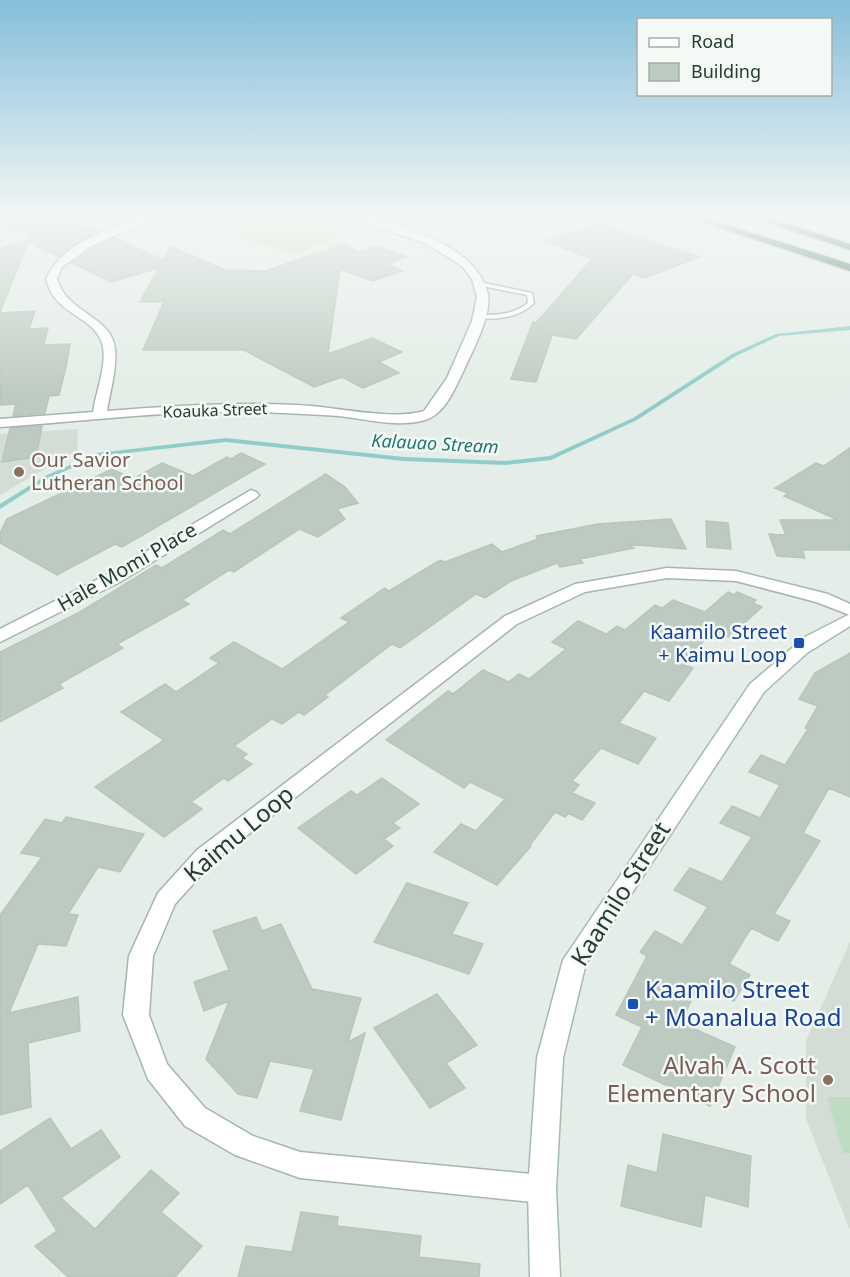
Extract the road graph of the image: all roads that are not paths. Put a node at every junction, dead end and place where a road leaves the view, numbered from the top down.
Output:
1 (52, 276) edge
2 (475, 276) edge
3 (479, 284) junction
4 (479, 317) junction
5 (99, 416) junction
6 (0, 423) edge
7 (251, 495) dead end
8 (850, 610) edge
9 (850, 619) edge
10 (0, 636) edge
11 (542, 1189) junction
12 (545, 1277) edge

1 - 5 street
2 - 3 street
3 - 4 street
3 - 4 lane
4 - 5 street, Koauka Street
5 - 6 street, Koauka Street
7 - 10 street, Hale Momi Place
8 - 11 street, Kaimu Loop
9 - 11 street, Kaamilo Street
11 - 12 street, Kaamilo Street

